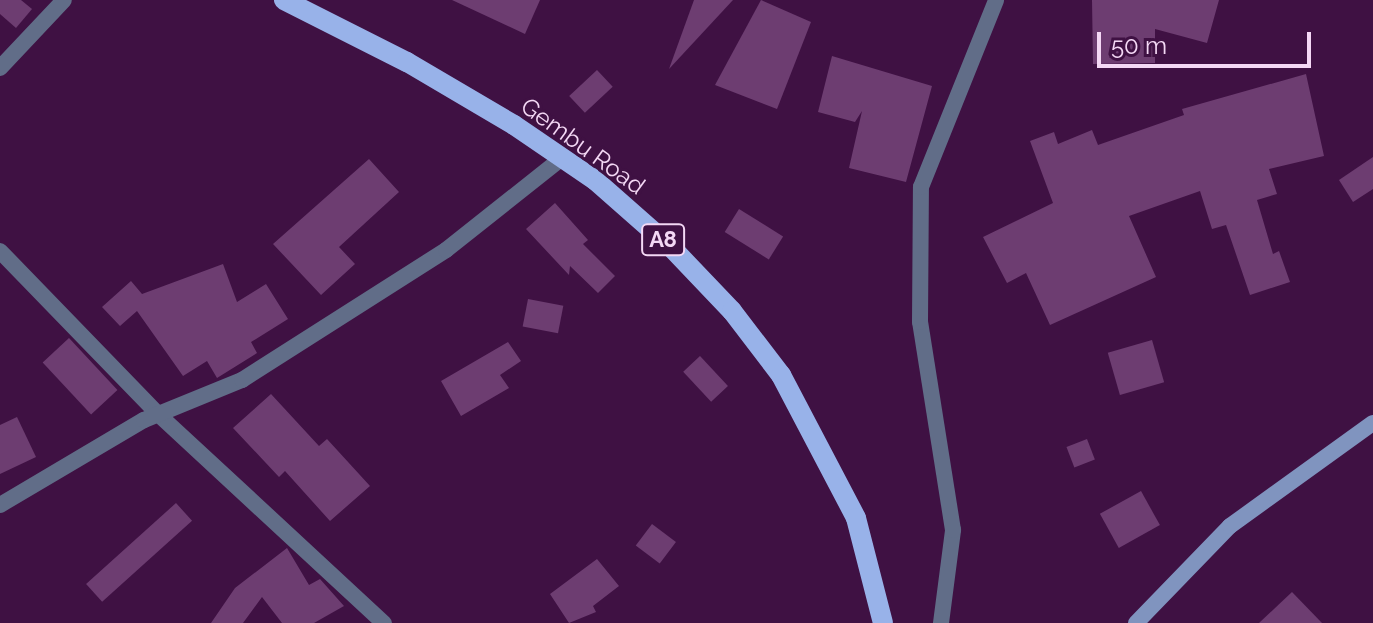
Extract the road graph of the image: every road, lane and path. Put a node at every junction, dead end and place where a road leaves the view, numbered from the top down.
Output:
1 (64, 0) edge
2 (284, 0) edge
3 (996, 0) edge
4 (0, 68) edge
5 (562, 158) junction
6 (0, 251) edge
7 (158, 414) junction
8 (1373, 423) edge
9 (0, 505) edge
10 (384, 623) edge
11 (883, 623) edge
12 (941, 623) edge
13 (1136, 623) edge

1 - 4 street
2 - 5 main road, Gembu Road / A8
3 - 12 street
5 - 7 street
5 - 11 main road, Gembu Road / A8
6 - 7 street
7 - 9 street
7 - 10 street
8 - 13 street

